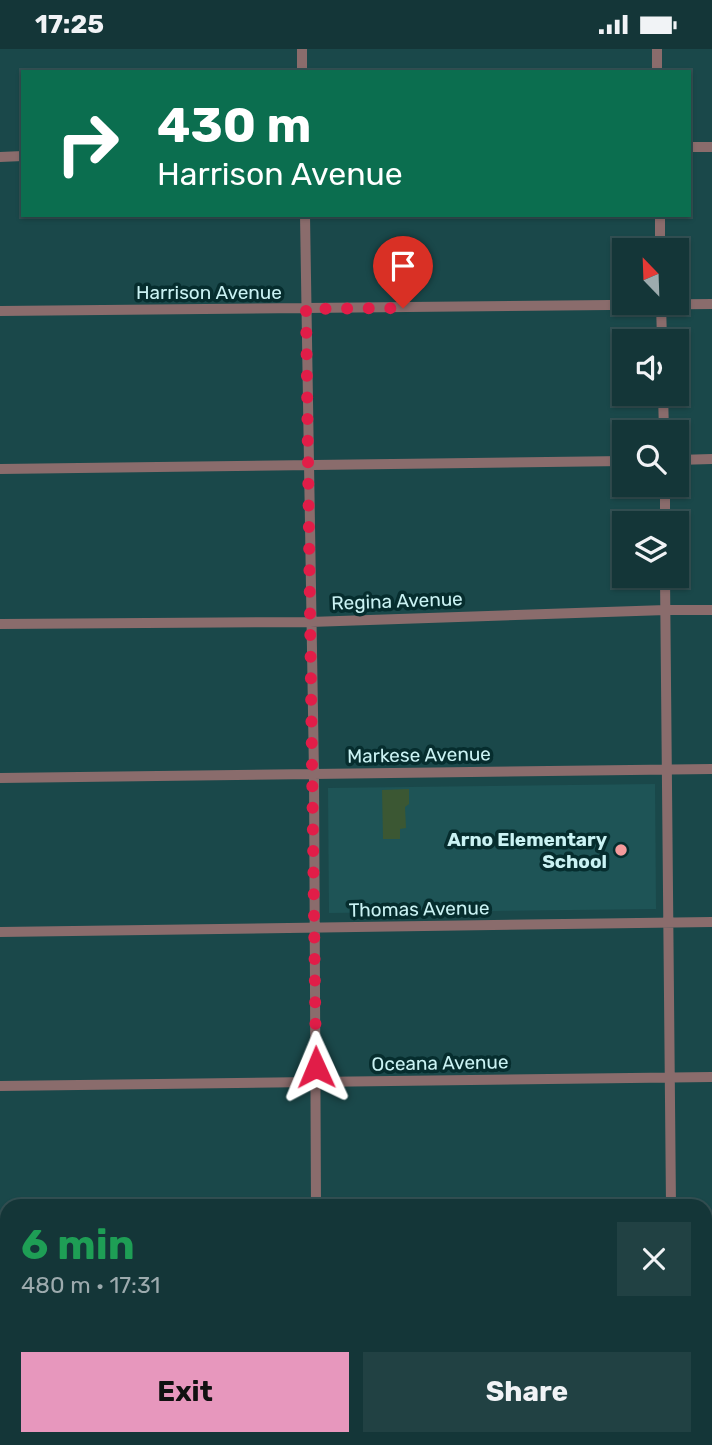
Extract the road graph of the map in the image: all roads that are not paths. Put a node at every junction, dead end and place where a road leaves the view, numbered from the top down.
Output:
1 (302, 49) edge
2 (657, 49) edge
3 (302, 70) edge
4 (657, 70) edge
5 (691, 147) edge
6 (712, 147) edge
7 (21, 156) edge
8 (0, 157) edge
9 (305, 217) edge
10 (660, 217) edge
11 (660, 238) edge
12 (690, 304) edge
13 (712, 304) edge
14 (612, 305) edge
15 (306, 309) junction
16 (0, 311) edge
17 (712, 459) edge
18 (689, 460) edge
19 (612, 461) edge
20 (309, 465) junction
21 (0, 469) edge
22 (666, 588) edge
23 (666, 610) junction
24 (712, 610) edge
25 (310, 622) junction
26 (0, 624) edge
27 (668, 769) junction
28 (712, 769) edge
29 (314, 774) junction
30 (0, 778) edge
31 (670, 922) junction
32 (712, 922) edge
33 (315, 928) junction
34 (0, 932) edge
35 (671, 1077) junction
36 (712, 1077) edge
37 (316, 1082) junction
38 (0, 1086) edge
39 (316, 1199) edge
40 (671, 1199) edge

1 - 3 street
2 - 4 street
5 - 6 street
7 - 8 street
9 - 15 street
10 - 11 street
12 - 13 street, Harrison Avenue
14 - 15 street, Harrison Avenue
15 - 16 street, Harrison Avenue
15 - 20 street
17 - 18 street
19 - 20 street
20 - 21 street
20 - 25 street
22 - 23 street
23 - 24 street, Regina Avenue
23 - 25 street, Regina Avenue
23 - 27 street
25 - 26 street, Regina Avenue
25 - 29 street
27 - 28 street, Markese Avenue
27 - 29 street, Markese Avenue
27 - 31 street
29 - 30 street, Markese Avenue
29 - 33 street
31 - 32 street, Thomas Avenue
31 - 33 street, Thomas Avenue
31 - 35 street
33 - 34 street, Thomas Avenue
33 - 37 street
35 - 36 street, Oceana Avenue
35 - 37 street, Oceana Avenue
35 - 40 street
37 - 38 street, Oceana Avenue
37 - 39 street

